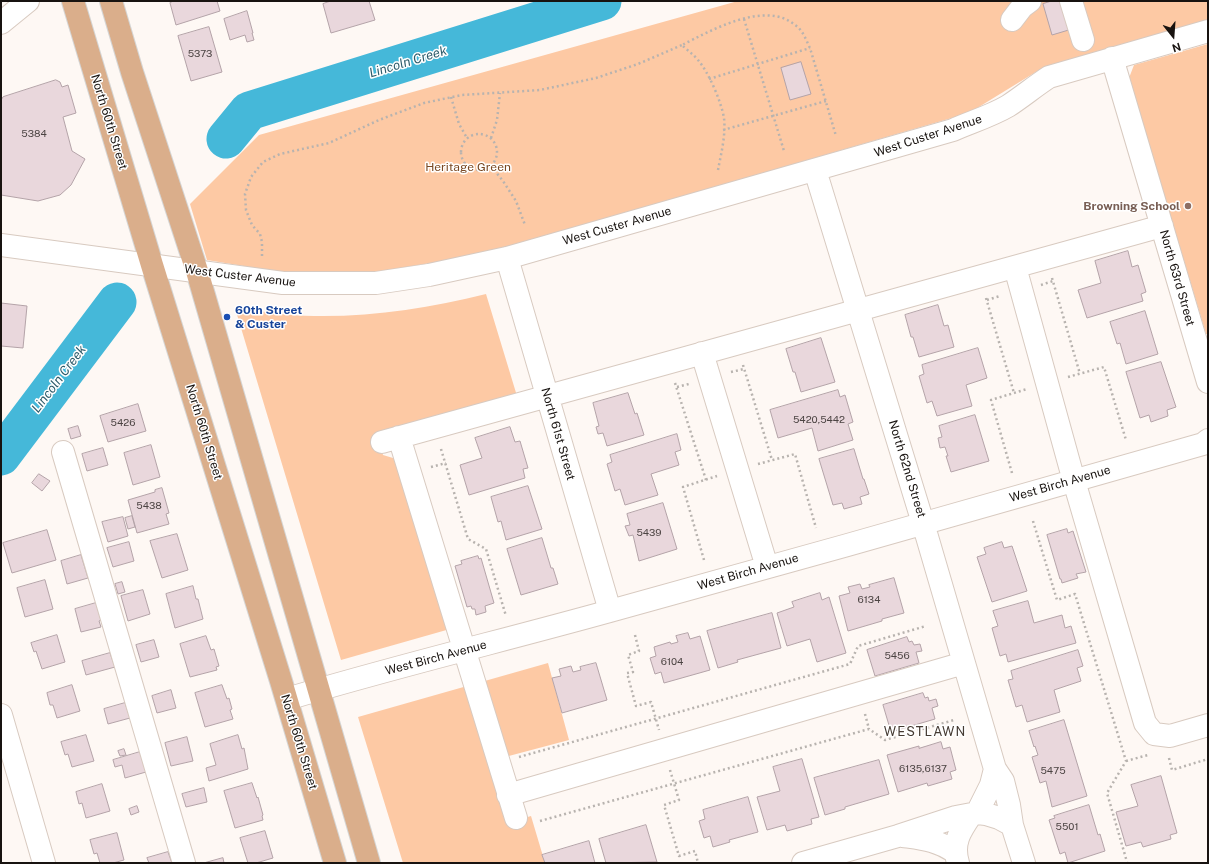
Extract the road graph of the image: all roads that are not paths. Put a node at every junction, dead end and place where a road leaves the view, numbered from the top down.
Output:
1 (28, 1) edge
2 (73, 1) edge
3 (111, 1) edge
4 (1030, 1) edge
5 (1072, 1) edge
6 (1012, 20) dead end
7 (1, 23) edge
8 (1208, 31) edge
9 (1082, 40) dead end
10 (1112, 58) junction
11 (815, 170) junction
12 (1162, 226) junction
13 (1, 245) edge
14 (507, 258) junction
15 (152, 265) junction
16 (1015, 267) junction
17 (197, 271) junction
18 (858, 310) junction
19 (702, 353) junction
20 (1208, 382) edge
21 (547, 396) junction
22 (1208, 440) edge
23 (63, 452) dead end
24 (1074, 481) junction
25 (923, 523) junction
26 (767, 567) junction
27 (610, 611) junction
28 (465, 650) junction
29 (964, 663) junction
30 (318, 690) junction
31 (287, 700) junction
32 (1, 715) edge
33 (1208, 724) edge
34 (994, 769) junction
35 (508, 795) junction
36 (974, 814) junction
37 (516, 818) dead end
38 (1012, 824) junction
39 (898, 836) junction
40 (956, 858) edge
41 (44, 863) edge
42 (184, 863) edge
43 (335, 863) edge
44 (369, 863) edge
45 (803, 863) edge
46 (1024, 863) edge

1 - 7 street
2 - 15 main road, North 60th Street
3 - 17 main road
4 - 6 street
5 - 9 street
8 - 10 street, West Custer Avenue
10 - 11 street, West Custer Avenue
10 - 12 street, North 63rd Street
11 - 14 street, West Custer Avenue
11 - 18 street, North 62nd Street
12 - 16 street
12 - 20 street, North 63rd Street
13 - 15 street, West Custer Avenue
14 - 17 street, West Custer Avenue
14 - 21 street, North 61st Street
15 - 17 street, West Custer Avenue
15 - 31 main road, North 60th Street
16 - 18 street
16 - 24 street
17 - 30 main road
18 - 19 street
18 - 25 street, North 62nd Street
19 - 21 street
19 - 26 street
21 - 27 street, North 61st Street
21 - 28 street
22 - 24 street, West Birch Avenue
23 - 42 street
24 - 25 street, West Birch Avenue
24 - 33 street
25 - 26 street, West Birch Avenue
25 - 29 street, North 62nd Street
26 - 27 street, West Birch Avenue
27 - 28 street, West Birch Avenue
28 - 30 street, West Birch Avenue
28 - 35 street
29 - 34 street, North 62nd Street
29 - 35 street
30 - 31 street, West Birch Avenue
30 - 44 main road
31 - 43 main road, North 60th Street
32 - 41 street
34 - 36 street
34 - 38 street, North 62nd Street
35 - 37 street
36 - 38 street
36 - 39 street
36 - 40 street
38 - 46 street, North 62nd Street
39 - 40 street
39 - 45 street

